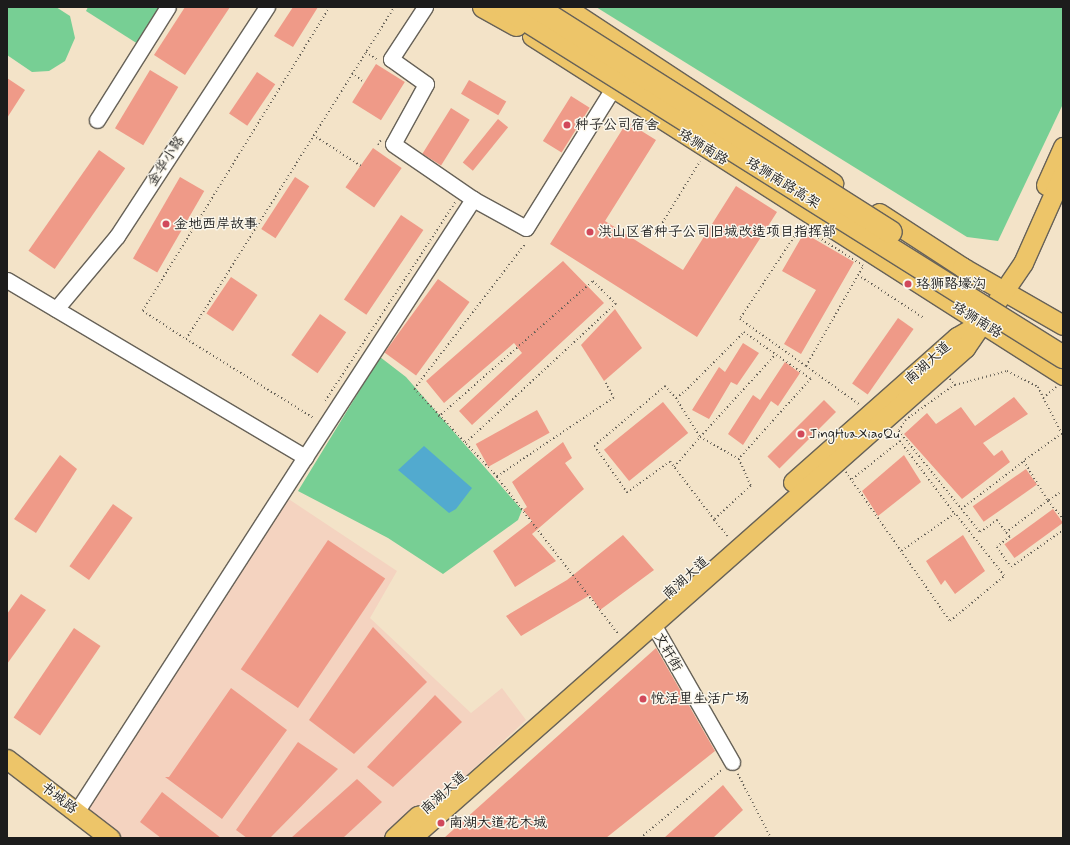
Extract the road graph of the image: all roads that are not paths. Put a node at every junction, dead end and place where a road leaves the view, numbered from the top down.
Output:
1 (168, 7) edge
2 (268, 7) edge
3 (425, 7) edge
4 (484, 7) edge
5 (487, 7) edge
6 (505, 7) edge
7 (536, 7) edge
8 (565, 7) edge
9 (602, 70) junction
10 (612, 90) junction
11 (97, 120) dead end
12 (1063, 147) edge
13 (1063, 173) edge
14 (473, 199) junction
15 (962, 267) junction
16 (1007, 271) junction
17 (7, 280) edge
18 (1006, 292) junction
19 (954, 306) junction
20 (56, 309) junction
21 (982, 324) junction
22 (1063, 325) edge
23 (1063, 341) edge
24 (961, 342) junction
25 (1015, 345) junction
26 (1062, 373) edge
27 (305, 457) junction
28 (653, 624) junction
29 (7, 759) edge
30 (732, 762) road end
31 (7, 772) edge
32 (76, 812) junction
33 (93, 838) edge
34 (110, 838) edge
35 (394, 838) edge
36 (412, 838) edge

1 - 11 street
2 - 20 street, 金华小路
3 - 14 street
4 - 9 highway, bridge
5 - 10 main road, 珞狮南路
6 - 9 highway, 珞狮南路高架, bridge
7 - 23 highway, 珞狮南路高架, bridge
8 - 15 main road
9 - 26 highway, 珞狮南路高架, bridge
10 - 14 street
10 - 19 main road, 珞狮南路
12 - 16 main road
13 - 18 main road, 南湖大道
14 - 27 street
15 - 16 main road
15 - 18 main road
16 - 18 main road
17 - 20 street
18 - 21 main road, 南湖大道
18 - 22 main road
19 - 21 main road, 珞狮南路
19 - 24 main road
20 - 27 street
21 - 24 main road, 南湖大道
21 - 25 main road, 珞狮南路
24 - 25 main road
24 - 28 main road, 南湖大道
24 - 35 main road, 南湖大道
25 - 26 main road, 珞狮南路
27 - 32 street
28 - 30 street, 文轩街
28 - 36 main road, 南湖大道
29 - 32 main road, 书城路
31 - 33 main road, 书城路
32 - 34 main road, 书城路

